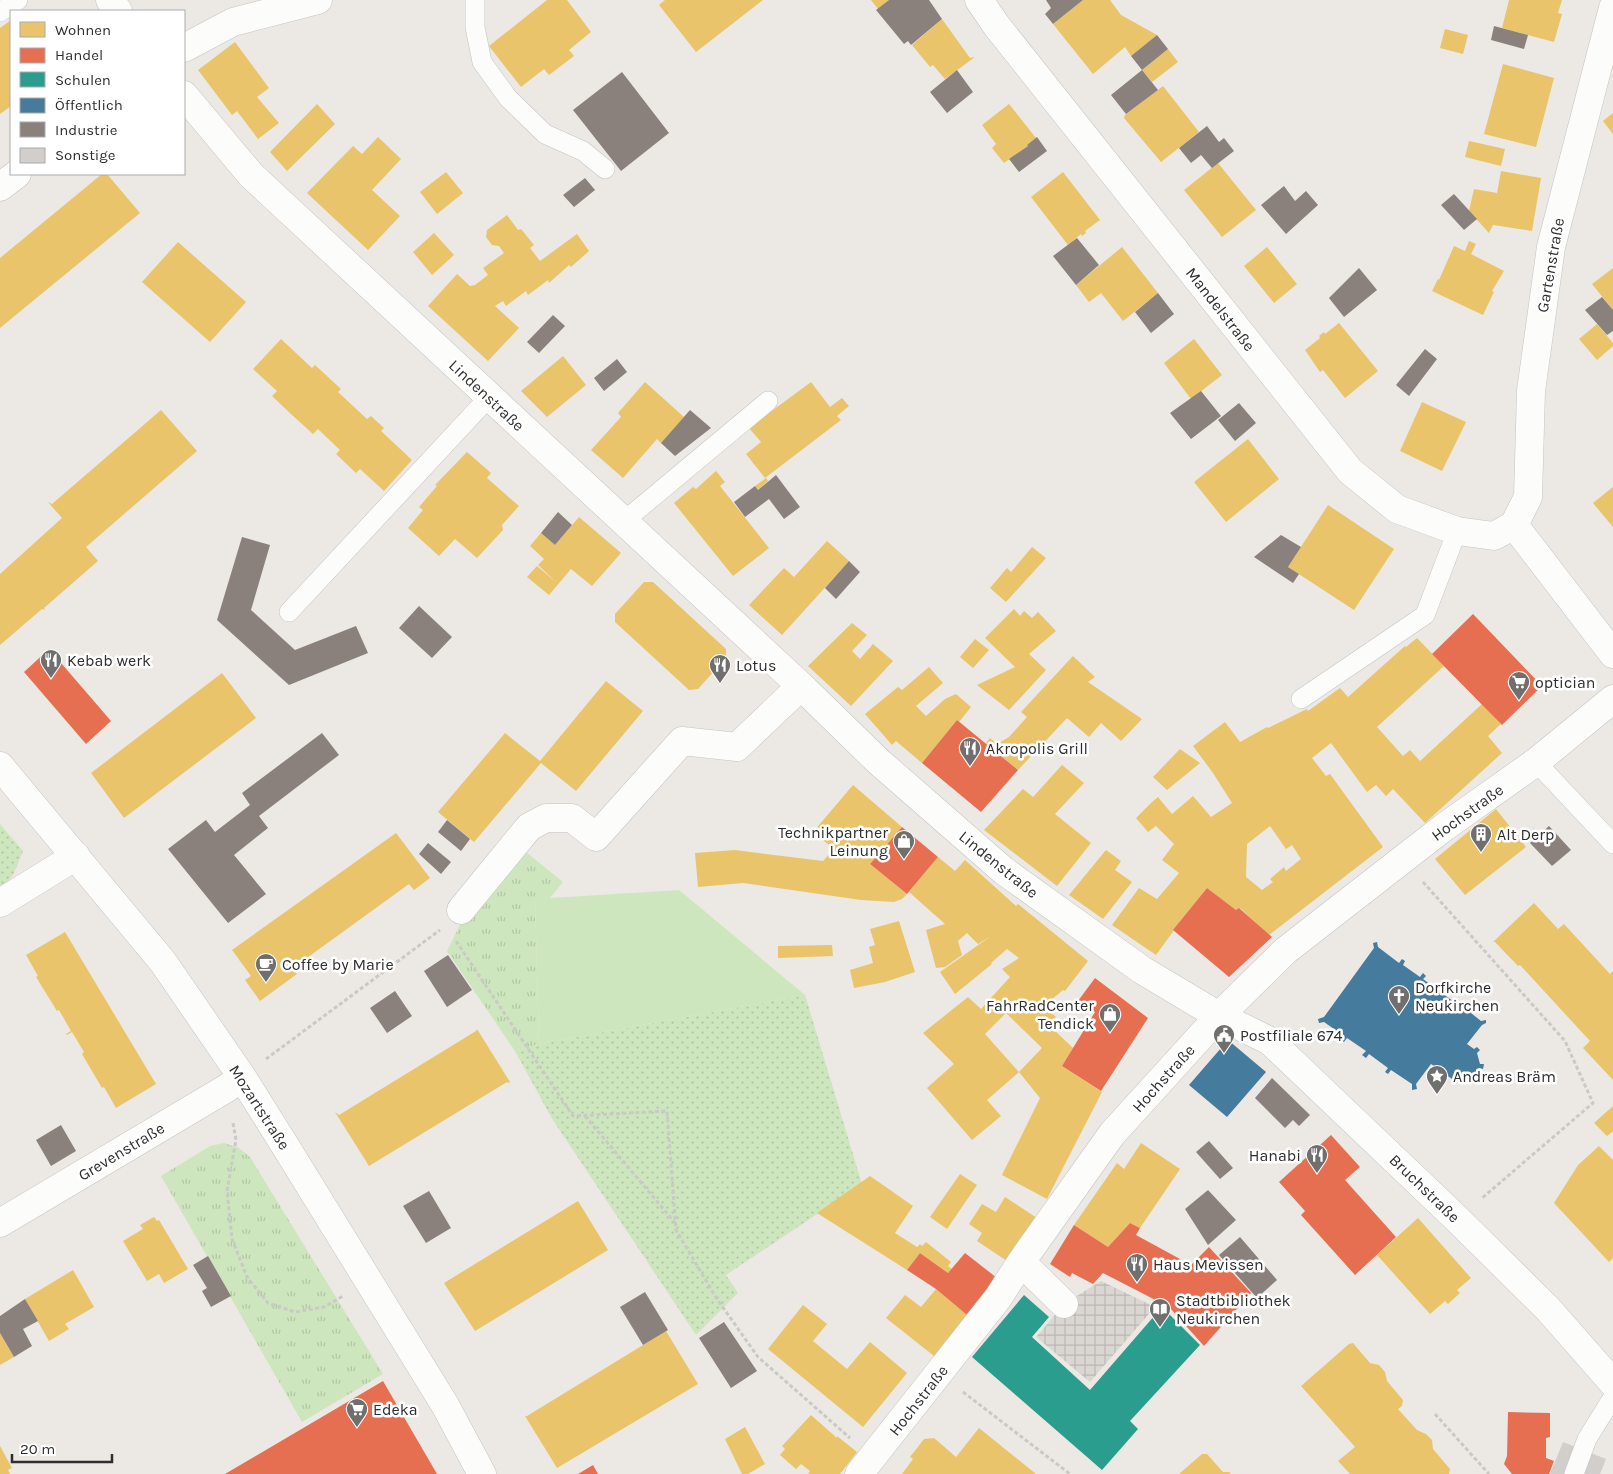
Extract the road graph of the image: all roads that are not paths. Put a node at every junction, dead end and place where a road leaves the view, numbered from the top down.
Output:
1 (18, 0) edge
2 (318, 0) edge
3 (475, 0) edge
4 (979, 0) edge
5 (1613, 8) edge
6 (0, 12) edge
7 (185, 47) edge
8 (185, 96) edge
9 (605, 169) dead end
10 (16, 175) edge
11 (0, 187) edge
12 (489, 397) junction
13 (768, 401) dead end
14 (623, 522) junction
15 (1514, 525) junction
16 (1457, 531) junction
17 (289, 612) dead end
18 (1613, 654) edge
19 (801, 686) junction
20 (1301, 699) dead end
21 (1613, 699) edge
22 (1536, 762) junction
23 (0, 766) edge
24 (1613, 844) edge
25 (76, 856) junction
26 (0, 903) edge
27 (453, 918) road end
28 (1219, 1016) junction
29 (234, 1083) junction
30 (0, 1223) edge
31 (1020, 1262) junction
32 (1064, 1304) dead end
33 (1613, 1383) edge
34 (1613, 1397) edge
35 (866, 1466) edge
36 (482, 1474) edge
37 (1574, 1474) edge

1 - 6 lane
2 - 7 street
3 - 9 lane
4 - 16 street, Mandelstraße
5 - 15 street, Gartenstraße
8 - 12 street, Lindenstraße
10 - 11 street
12 - 14 street, Lindenstraße
12 - 17 lane
13 - 14 lane
14 - 19 street, Lindenstraße
15 - 16 street, Mandelstraße
15 - 18 street
16 - 20 lane
19 - 27 street
19 - 28 street, Lindenstraße
21 - 22 street, Hochstraße
22 - 24 lane
22 - 28 street, Hochstraße
23 - 25 street, Mozartstraße
25 - 26 street
25 - 29 street, Mozartstraße
28 - 31 street, Hochstraße
28 - 33 street, Bruchstraße
29 - 30 street, Grevenstraße
29 - 36 street, Mozartstraße
31 - 32 street
31 - 35 street, Hochstraße
34 - 37 lane

